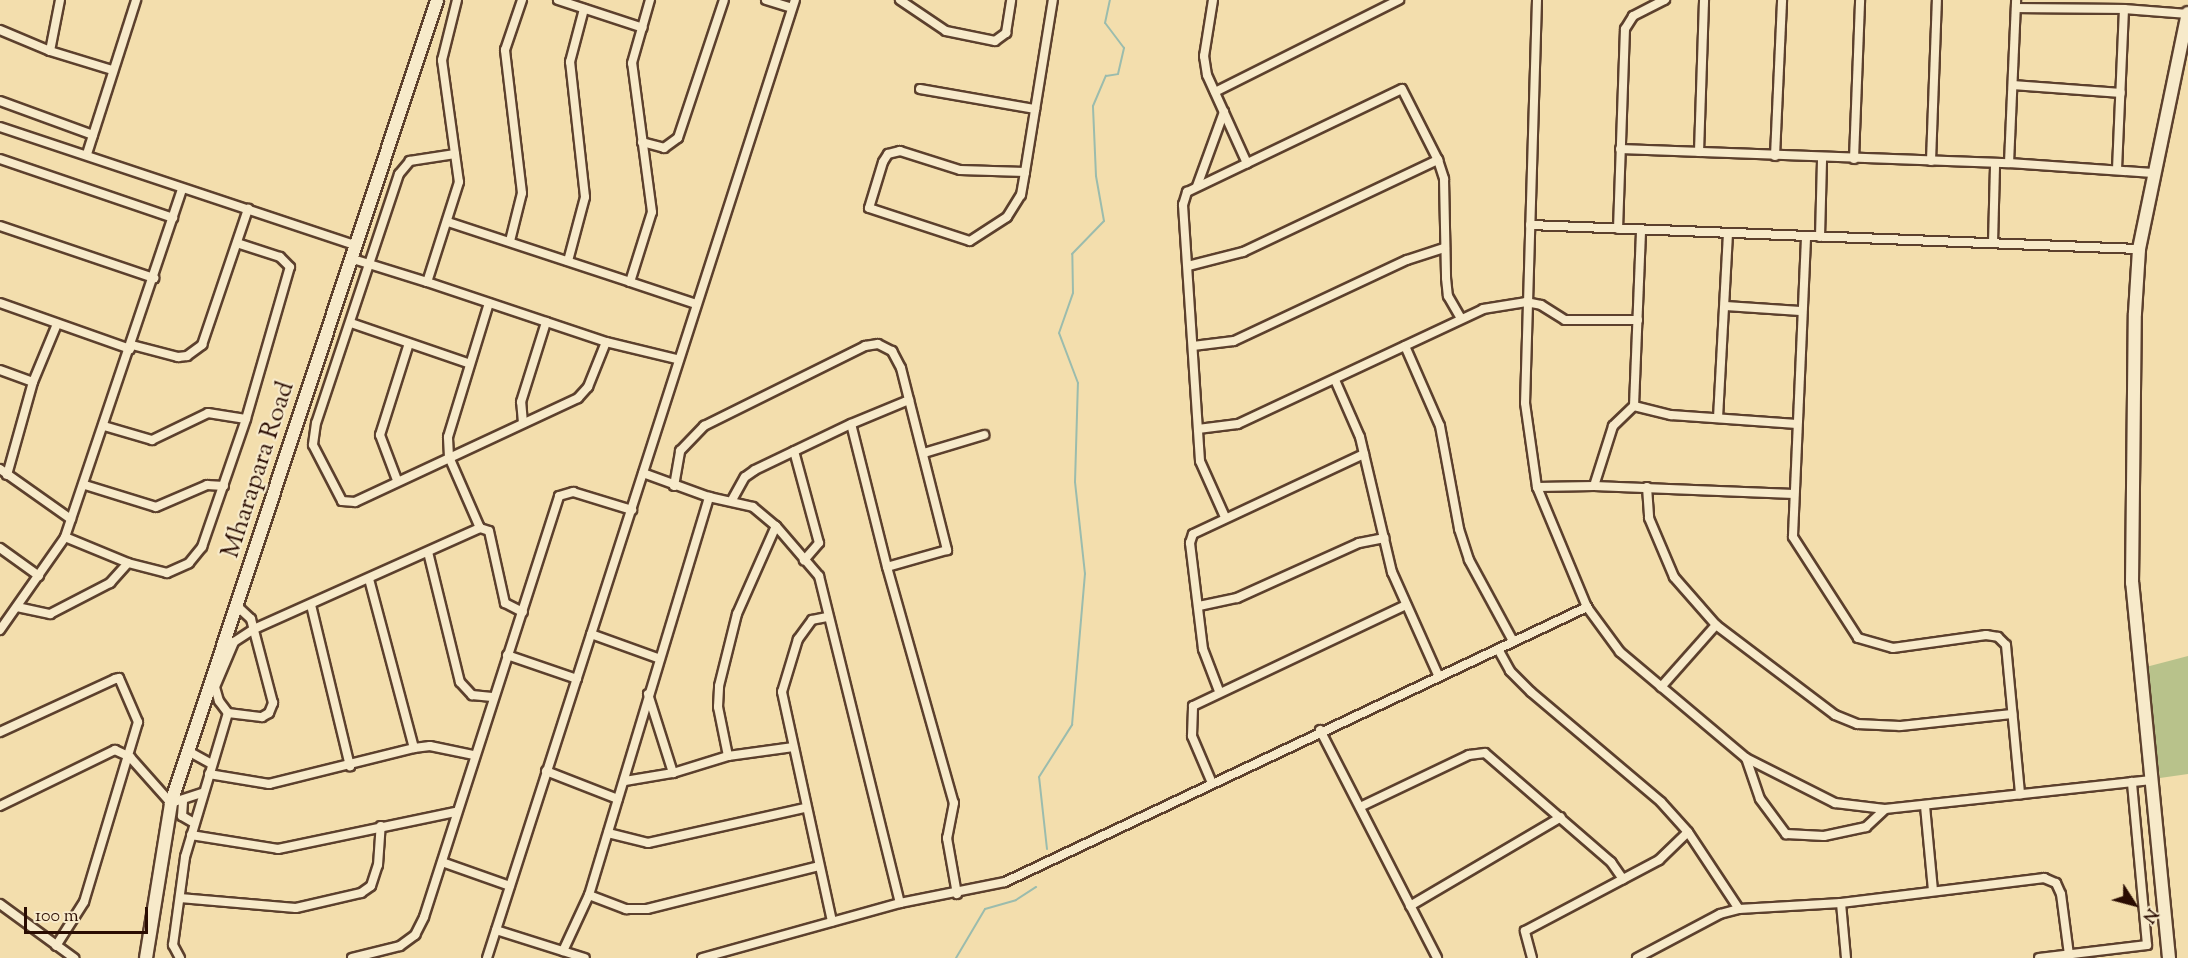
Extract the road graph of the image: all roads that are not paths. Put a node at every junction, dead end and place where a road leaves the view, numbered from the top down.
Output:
1 (60, 0) edge
2 (135, 0) edge
3 (437, 0) edge
4 (457, 0) edge
5 (522, 0) edge
6 (558, 0) edge
7 (650, 0) edge
8 (724, 0) edge
9 (766, 0) edge
10 (900, 0) edge
11 (1011, 0) edge
12 (1053, 0) edge
13 (1213, 0) edge
14 (1399, 0) edge
15 (1537, 0) edge
16 (1665, 0) edge
17 (1704, 0) edge
18 (1782, 0) edge
19 (1860, 0) edge
20 (1937, 0) edge
21 (794, 4) edge
22 (2016, 4) edge
23 (584, 9) junction
24 (2124, 9) junction
25 (2188, 14) edge
26 (643, 28) junction
27 (0, 30) edge
28 (50, 51) junction
29 (112, 70) junction
30 (2013, 85) junction
31 (920, 89) dead end
32 (1215, 92) junction
33 (2121, 93) junction
34 (0, 101) edge
35 (1035, 109) junction
36 (1224, 112) junction
37 (0, 127) edge
38 (93, 135) junction
39 (642, 142) junction
40 (1620, 149) junction
41 (1699, 152) junction
42 (87, 154) junction
43 (456, 154) junction
44 (1775, 156) junction
45 (1822, 158) junction
46 (0, 159) edge
47 (1854, 159) junction
48 (1438, 160) junction
49 (1931, 161) junction
50 (1246, 163) junction
51 (2009, 163) junction
52 (1995, 164) junction
53 (2117, 170) junction
54 (1025, 172) junction
55 (2153, 173) junction
56 (1197, 186) junction
57 (182, 189) junction
58 (248, 209) junction
59 (173, 218) junction
60 (448, 222) junction
61 (0, 225) edge
62 (1530, 225) junction
63 (1618, 229) junction
64 (1641, 231) junction
65 (1728, 234) junction
66 (1820, 237) junction
67 (1806, 238) junction
68 (510, 241) junction
69 (237, 243) junction
70 (1993, 243) junction
71 (357, 246) junction
72 (1445, 248) junction
73 (2139, 249) junction
74 (353, 259) junction
75 (568, 261) junction
76 (371, 263) junction
77 (1188, 266) junction
78 (154, 278) junction
79 (428, 282) junction
80 (630, 282) junction
81 (0, 303) edge
82 (489, 303) junction
83 (1526, 303) junction
84 (696, 304) junction
85 (1726, 306) junction
86 (1800, 312) junction
87 (1460, 317) junction
88 (1638, 320) junction
89 (546, 322) junction
90 (351, 323) junction
91 (57, 324) junction
92 (606, 342) junction
93 (409, 343) junction
94 (1193, 346) junction
95 (1405, 346) junction
96 (131, 347) junction
97 (677, 359) junction
98 (468, 363) junction
99 (0, 370) edge
100 (1335, 380) junction
101 (33, 382) junction
102 (909, 400) junction
103 (1634, 406) junction
104 (1718, 418) junction
105 (246, 419) junction
106 (523, 423) junction
107 (851, 424) junction
108 (1797, 424) junction
109 (104, 426) junction
110 (1198, 429) junction
111 (984, 435) dead end
112 (794, 451) junction
113 (924, 453) junction
114 (1364, 454) junction
115 (449, 457) junction
116 (4, 472) edge
117 (643, 473) junction
118 (397, 480) junction
119 (85, 485) junction
120 (224, 486) junction
121 (675, 486) junction
122 (1594, 486) junction
123 (1537, 487) junction
124 (1647, 488) junction
125 (1794, 494) junction
126 (709, 497) junction
127 (732, 500) junction
128 (632, 510) junction
129 (1225, 517) junction
130 (71, 519) junction
131 (776, 526) junction
132 (480, 528) junction
133 (64, 537) junction
134 (1385, 538) junction
135 (0, 548) edge
136 (428, 552) junction
137 (804, 560) junction
138 (128, 563) junction
139 (887, 567) junction
140 (39, 576) junction
141 (369, 579) junction
142 (311, 605) junction
143 (1406, 605) junction
144 (1199, 606) junction
145 (17, 607) junction
146 (238, 607) junction
147 (1587, 607) junction
148 (523, 612) junction
149 (827, 617) junction
150 (1716, 625) junction
151 (254, 629) junction
152 (0, 630) edge
153 (591, 634) junction
154 (1513, 641) junction
155 (1498, 649) junction
156 (507, 656) junction
157 (660, 659) junction
158 (1438, 675) junction
159 (578, 679) junction
160 (1661, 687) junction
161 (1219, 691) junction
162 (648, 694) junction
163 (492, 697) junction
164 (228, 713) junction
165 (2012, 714) junction
166 (1320, 730) junction
167 (0, 732) edge
168 (793, 747) junction
169 (414, 748) junction
170 (188, 751) junction
171 (474, 755) junction
172 (728, 756) junction
173 (130, 757) junction
174 (1746, 758) junction
175 (211, 764) junction
176 (350, 766) junction
177 (546, 771) junction
178 (674, 773) junction
179 (209, 774) junction
180 (2151, 780) junction
181 (625, 781) junction
182 (2132, 782) junction
183 (1212, 783) junction
184 (202, 793) junction
185 (2020, 794) junction
186 (618, 799) junction
187 (177, 802) junction
188 (0, 806) edge
189 (1925, 806) junction
190 (1360, 807) junction
191 (805, 808) junction
192 (1885, 809) junction
193 (455, 812) junction
194 (1561, 817) junction
195 (194, 824) junction
196 (381, 826) junction
197 (1688, 832) junction
198 (608, 833) junction
199 (191, 836) junction
200 (442, 862) junction
201 (819, 866) junction
202 (1623, 879) junction
203 (510, 886) junction
204 (1933, 890) junction
205 (957, 894) junction
206 (589, 895) junction
207 (180, 898) junction
208 (900, 903) junction
209 (1841, 903) junction
210 (0, 904) edge
211 (1410, 906) junction
212 (1739, 909) junction
213 (832, 922) junction
214 (496, 930) junction
215 (56, 946) junction
216 (563, 951) junction
217 (2069, 955) junction
218 (74, 958) edge
219 (146, 958) edge
220 (180, 958) edge
221 (352, 958) edge
222 (488, 958) edge
223 (585, 958) edge
224 (702, 958) edge
225 (1437, 958) edge
226 (1533, 958) edge
227 (1637, 958) edge
228 (1846, 958) edge
229 (2039, 958) edge
230 (2169, 958) edge

1 - 28 street
2 - 29 street
3 - 71 main road, Mharapara Road
4 - 43 street
5 - 68 street
6 - 23 street
7 - 26 street
8 - 39 street
9 - 21 street
10 - 11 street
12 - 35 street
13 - 32 street
14 - 32 street
15 - 62 street
16 - 40 street
17 - 41 street
18 - 44 street
19 - 47 street
20 - 49 street
21 - 84 street
22 - 24 street
22 - 30 street
23 - 26 street
23 - 75 street
24 - 25 street
24 - 33 street
25 - 55 main road
26 - 39 street
27 - 28 street
28 - 29 street
29 - 38 street
30 - 33 street
30 - 51 street
31 - 35 street
32 - 36 street
33 - 53 street
34 - 38 street
35 - 54 street
36 - 50 street
36 - 56 street
37 - 42 street
38 - 42 street
39 - 80 street
40 - 41 street
40 - 63 street
41 - 44 street
42 - 57 street
43 - 60 street
43 - 76 street
44 - 45 street
45 - 47 street
45 - 66 street
46 - 59 street
47 - 49 street
48 - 50 street
48 - 72 street
48 - 77 street
49 - 52 street
50 - 56 street
51 - 52 street
51 - 53 street
52 - 70 street
53 - 55 street
54 - 54 street
55 - 73 main road
56 - 77 street
57 - 58 street
57 - 59 street
58 - 69 street
58 - 71 street
59 - 78 street
60 - 68 street
60 - 79 street
61 - 78 street
62 - 63 street
62 - 83 street
63 - 64 street
64 - 65 street
64 - 88 street
65 - 67 street
65 - 85 street
66 - 67 street
66 - 70 street
67 - 86 street
68 - 75 street
69 - 96 street
69 - 105 street
70 - 73 street
71 - 74 main road, Mharapara Road
72 - 87 street
72 - 94 street
73 - 180 main road
74 - 76 street
74 - 146 main road, Mharapara Road
75 - 80 street
76 - 79 street
76 - 90 street
77 - 94 street
78 - 96 street
79 - 82 street
80 - 84 street
81 - 91 street
82 - 89 street
82 - 98 street
83 - 87 street
83 - 88 street
83 - 123 street
84 - 97 street
85 - 86 street
85 - 104 street
86 - 108 street
87 - 95 street
88 - 103 street
89 - 92 street
89 - 106 street
90 - 93 street
90 - 118 street
91 - 96 street
91 - 101 street
92 - 97 street
92 - 106 street
93 - 98 street
93 - 118 street
94 - 110 street
95 - 100 street
95 - 154 street
96 - 109 street
97 - 117 street
98 - 115 street
99 - 101 street
100 - 110 street
100 - 114 street
101 - 116 street
102 - 107 street
102 - 113 street
102 - 121 street
103 - 104 street
103 - 122 street
104 - 108 street
105 - 109 street
105 - 120 street
106 - 115 street
107 - 112 street
107 - 139 street
108 - 125 street
109 - 119 street
110 - 129 street
111 - 113 street
112 - 127 street
112 - 137 street
113 - 139 street
114 - 129 street
114 - 134 street
115 - 118 street
115 - 132 street
116 - 130 street
117 - 121 street
117 - 128 street
119 - 120 street
119 - 130 street
120 - 138 street
121 - 126 street
122 - 123 street
122 - 124 street
123 - 147 street
124 - 125 street
124 - 150 street
125 - 165 street
126 - 127 street
126 - 157 street
127 - 131 street
128 - 148 street
128 - 153 street
129 - 144 street
130 - 133 street
131 - 137 street
131 - 172 street
132 - 136 street
132 - 148 street
133 - 138 street
133 - 140 street
134 - 143 street
134 - 144 street
135 - 140 street
136 - 141 street
136 - 163 street
137 - 149 street
138 - 145 street
139 - 205 street
140 - 145 street
141 - 142 street
141 - 169 street
142 - 151 street
142 - 176 street
143 - 158 street
143 - 161 street
144 - 161 street
145 - 152 street
146 - 151 street
146 - 170 main road, Mharapara Road
147 - 154 street
147 - 160 street
148 - 156 street
149 - 168 street
149 - 208 street
150 - 160 street
150 - 165 street
151 - 164 street
151 - 164 street
153 - 157 street
153 - 159 street
154 - 155 street
155 - 158 street
155 - 197 street
156 - 159 street
156 - 163 street
157 - 162 street
158 - 166 street
159 - 177 street
160 - 174 street
161 - 183 street
162 - 178 street
162 - 181 street
163 - 171 street
164 - 175 street
165 - 185 street
166 - 183 street
166 - 190 street
167 - 173 street
168 - 172 street
168 - 191 street
169 - 171 street
169 - 176 street
170 - 175 street
170 - 187 main road, Mharapara Road
171 - 193 street
172 - 178 street
173 - 187 street
173 - 188 street
173 - 215 street
174 - 192 street
174 - 192 street
175 - 179 street
176 - 179 street
177 - 186 street
177 - 203 street
178 - 181 street
179 - 184 street
180 - 182 street
180 - 230 main road
181 - 186 street
182 - 185 street
182 - 217 street
183 - 205 street
184 - 187 street
184 - 195 street
185 - 189 street
186 - 198 street
187 - 195 street
187 - 219 main road, Mharapara Road
189 - 192 street
189 - 204 street
190 - 194 street
190 - 211 street
191 - 198 street
191 - 201 street
193 - 196 street
193 - 200 street
194 - 202 street
194 - 211 street
195 - 199 street
196 - 199 street
196 - 207 street
197 - 202 street
197 - 212 street
198 - 206 street
199 - 207 street
200 - 203 street
200 - 221 street
201 - 206 street
201 - 213 street
202 - 226 street
203 - 214 street
204 - 209 street
204 - 217 street
205 - 208 street
206 - 216 street
207 - 220 street
208 - 213 street
209 - 212 street
209 - 228 street
210 - 215 street
211 - 225 street
212 - 227 street
213 - 224 street
214 - 216 street
214 - 222 street
215 - 218 street
216 - 223 street
217 - 229 street

